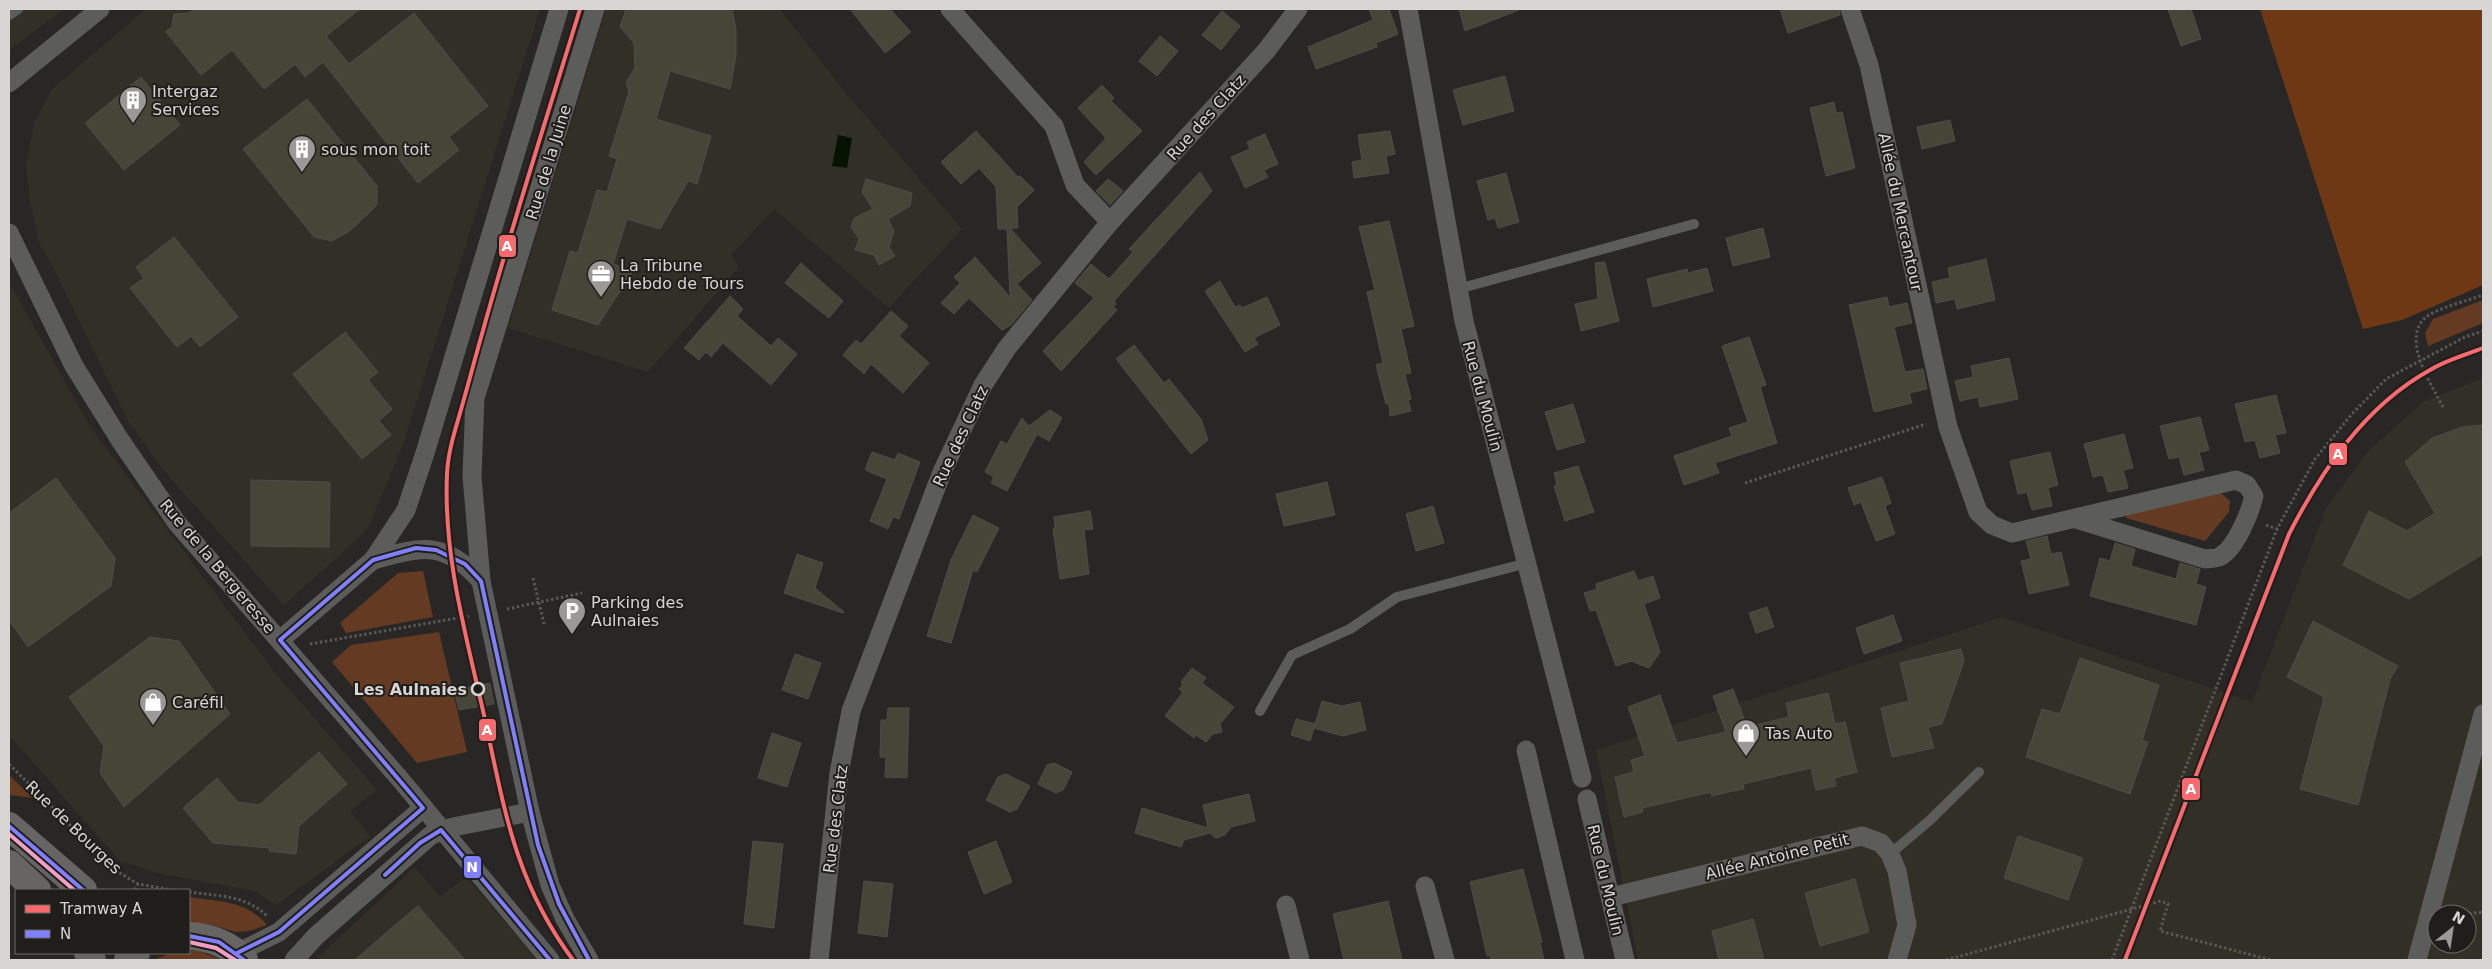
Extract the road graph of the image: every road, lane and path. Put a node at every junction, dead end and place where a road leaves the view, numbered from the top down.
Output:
1 (18, 9) edge
2 (100, 9) edge
3 (559, 9) edge
4 (595, 9) edge
5 (950, 9) edge
6 (1298, 9) edge
7 (1408, 9) edge
8 (1850, 9) edge
9 (9, 15) edge
10 (9, 82) edge
11 (1110, 222) junction
12 (1694, 224) dead end
13 (9, 233) edge
14 (1458, 289) junction
15 (2483, 295) edge
16 (2483, 331) edge
17 (2421, 361) junction
18 (2443, 407) dead end
19 (1946, 417) junction
20 (1746, 483) dead end
21 (2076, 519) junction
22 (373, 560) junction
23 (1527, 563) junction
24 (533, 578) dead end
25 (481, 581) junction
26 (582, 593) dead end
27 (538, 602) junction
28 (505, 609) dead end
29 (471, 616) dead end
30 (544, 624) dead end
31 (287, 634) junction
32 (1260, 711) dead end
33 (2483, 714) edge
34 (1526, 750) dead end
35 (9, 764) edge
36 (1979, 772) dead end
37 (1582, 778) dead end
38 (1588, 799) dead end
39 (423, 808) junction
40 (530, 812) junction
41 (9, 826) edge
42 (440, 830) junction
43 (1890, 854) junction
44 (9, 864) edge
45 (138, 884) junction
46 (1425, 886) dead end
47 (36, 889) edge
48 (82, 889) edge
49 (136, 889) edge
50 (166, 889) edge
51 (190, 892) edge
52 (1611, 897) junction
53 (1286, 905) dead end
54 (2130, 910) junction
55 (280, 932) junction
56 (190, 936) edge
57 (241, 956) edge
58 (294, 960) edge
59 (550, 960) edge
60 (589, 960) edge
61 (819, 960) edge
62 (1300, 960) edge
63 (1445, 960) edge
64 (1575, 960) edge
65 (1625, 960) edge
66 (1897, 960) edge
67 (1946, 960) edge
68 (2112, 960) edge
69 (2271, 960) edge
70 (2417, 960) edge

1 - 9 lane
2 - 10 street
3 - 22 street, Rue de la Juine
4 - 25 street, Rue de la Juine
5 - 11 street
6 - 11 street, Rue des Clatz
7 - 14 street, Rue du Moulin
8 - 19 street, Allée du Mercantour
11 - 61 street, Rue des Clatz
12 - 14 lane
13 - 31 street, Rue de la Bergeresse
14 - 23 street, Rue du Moulin
15 - 17 path
16 - 17 path
17 - 18 path
17 - 54 path
19 - 20 path
19 - 21 street, Allée du Mercantour
21 - 21 street, Allée du Mercantour
22 - 25 street, Rue de la Juine
22 - 31 street, Rue de la Juine
23 - 32 lane
23 - 37 street, Rue du Moulin
24 - 27 path
25 - 40 street, Rue de la Juine
26 - 27 path
27 - 28 path
27 - 30 path
29 - 31 path
31 - 39 street, Rue de la Bergeresse
33 - 70 street
34 - 64 street
35 - 45 path, Rue de Bourges
36 - 43 lane
38 - 52 street, Rue du Moulin
39 - 42 street, Rue de la Bergeresse
39 - 55 street
40 - 42 street
40 - 60 street
41 - 48 main road
42 - 58 street
42 - 59 street, Rue de la Bergeresse
43 - 52 street, Allée Antoine Petit
43 - 66 street
44 - 47 main road
45 - 49 path
45 - 50 path, Rue de Bourges
46 - 63 street
51 - 55 path
52 - 65 street, Rue du Moulin
53 - 62 street
54 - 67 path
54 - 68 path
54 - 69 path
55 - 57 street
56 - 57 main road

